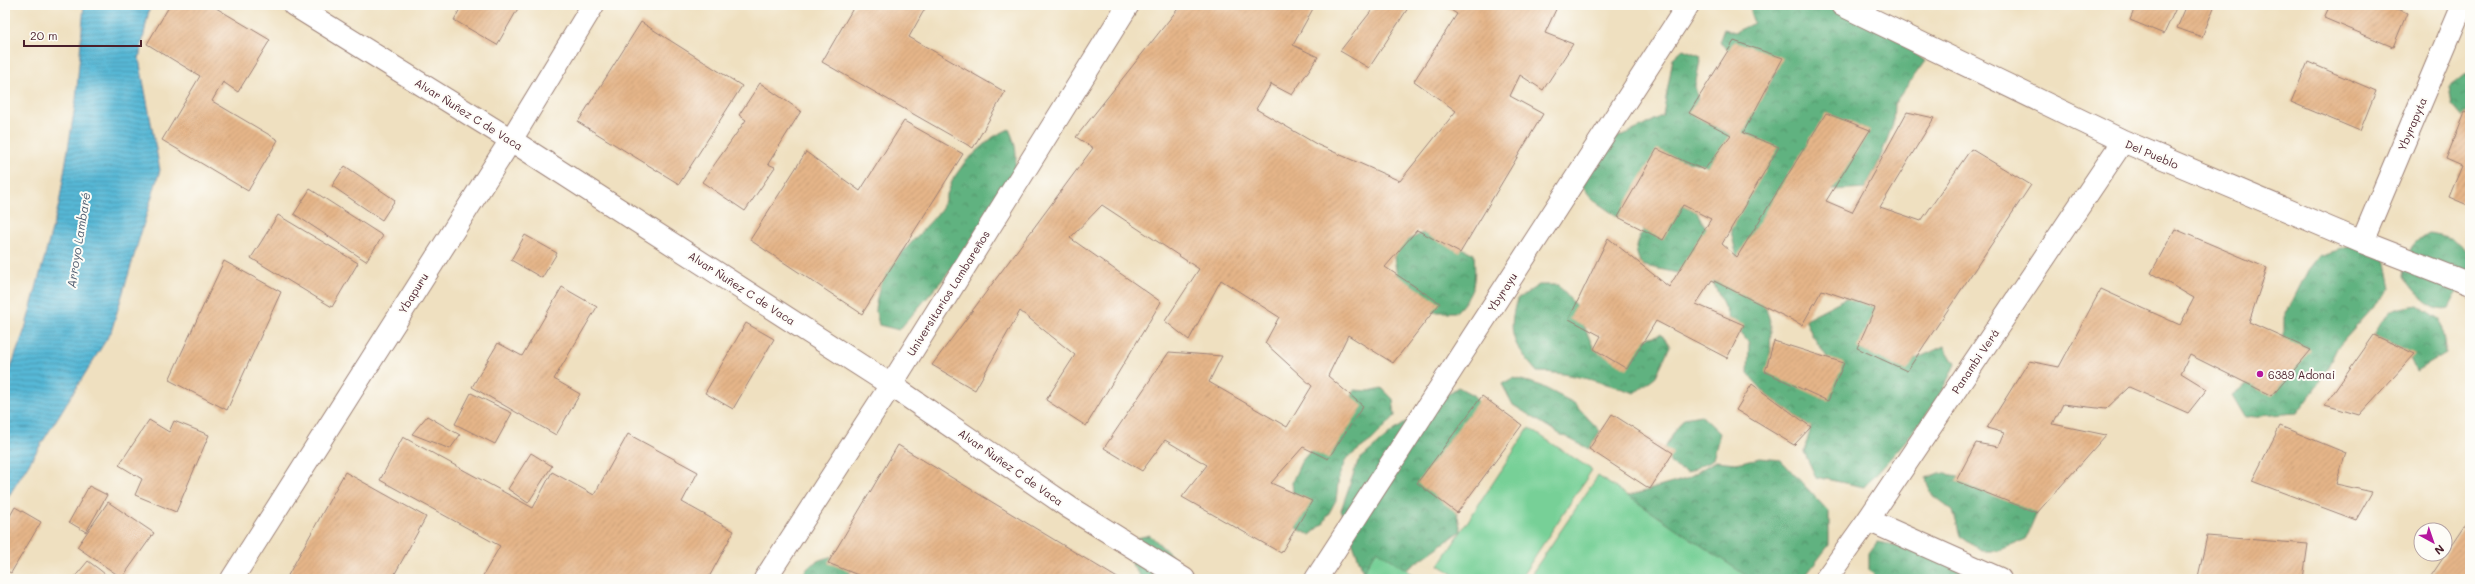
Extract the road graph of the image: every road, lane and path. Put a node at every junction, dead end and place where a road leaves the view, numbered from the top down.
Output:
1 (294, 5) edge
2 (593, 5) edge
3 (1128, 5) edge
4 (1688, 5) edge
5 (1842, 5) edge
6 (2462, 5) edge
7 (511, 140) junction
8 (2123, 142) junction
9 (2362, 242) junction
10 (2470, 284) edge
11 (891, 385) junction
12 (1868, 520) junction
13 (232, 579) edge
14 (764, 579) edge
15 (1184, 579) edge
16 (1316, 579) edge
17 (1826, 579) edge
18 (2000, 579) edge

1 - 7 street, Alvar Ñuñez C de Vaca
2 - 7 street, Ybapuru
3 - 11 street, Universitarios Lambareños
4 - 16 street, Ybyrayu
5 - 8 street, Del Pueblo
6 - 9 street, Ybyrapyta
7 - 11 street, Alvar Ñuñez C de Vaca
7 - 13 street, Ybapuru
8 - 9 street, Del Pueblo
8 - 12 street, Panambi Verá
9 - 10 street, Del Pueblo
11 - 14 street, Universitarios Lambareños
11 - 15 street, Alvar Ñuñez C de Vaca
12 - 17 street, Panambi Verá
12 - 18 street

